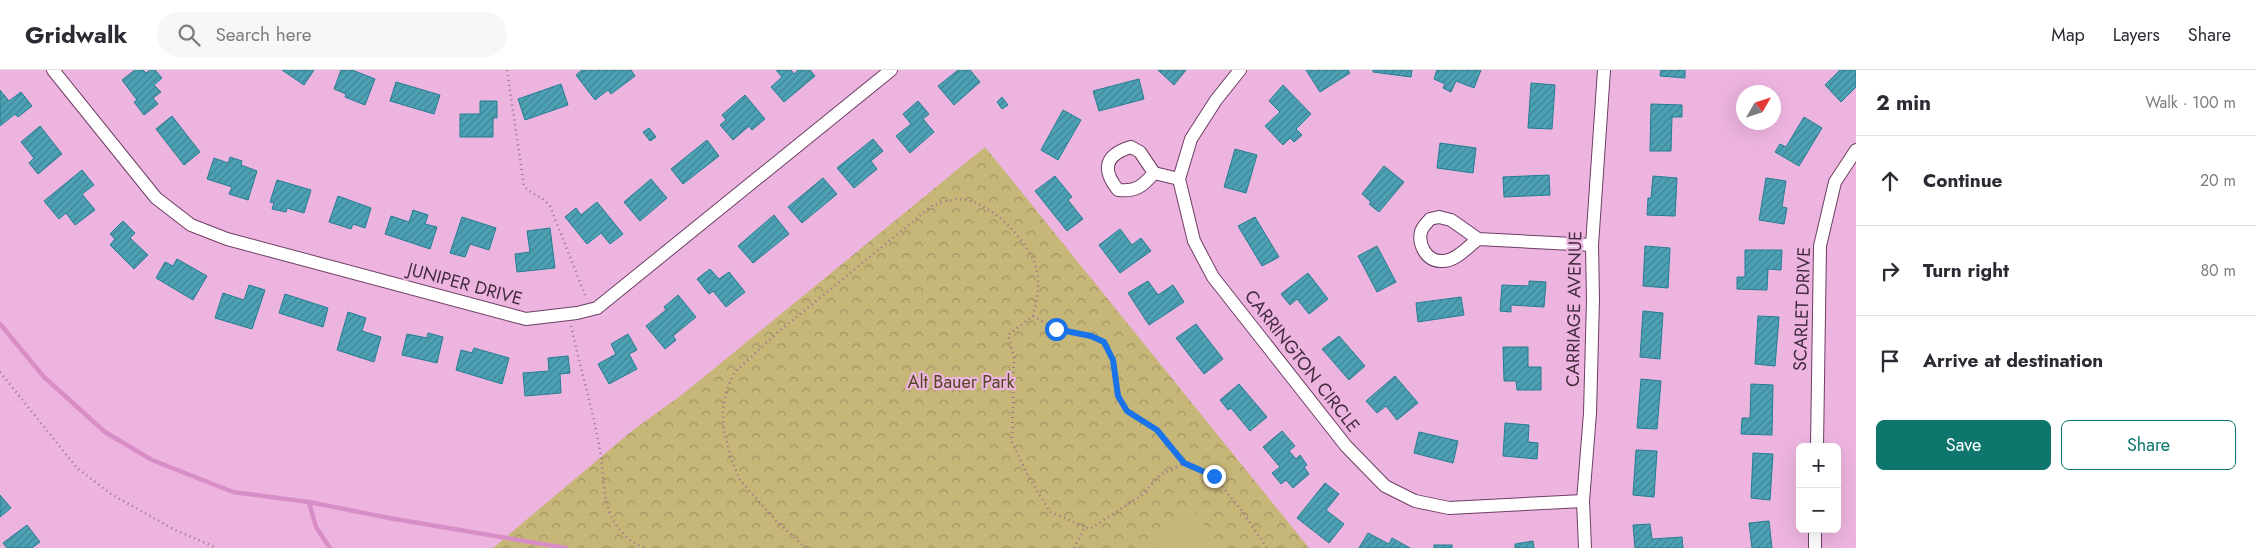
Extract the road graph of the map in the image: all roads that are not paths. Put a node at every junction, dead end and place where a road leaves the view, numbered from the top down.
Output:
1 (53, 70) edge
2 (891, 70) edge
3 (1240, 70) edge
4 (1604, 70) edge
5 (1856, 150) edge
6 (1154, 174) dead end
7 (1179, 179) junction
8 (1478, 239) dead end
9 (1592, 245) junction
10 (1817, 443) edge
11 (1583, 501) junction
12 (1815, 533) edge
13 (1585, 548) edge
14 (1815, 548) edge

1 - 2 street, JUNIPER DRIVE
3 - 7 street
4 - 9 street, CARRIAGE AVENUE
5 - 10 street, SCARLET DRIVE
6 - 7 street
7 - 11 street, CARRINGTON CIRCLE
8 - 9 street
9 - 11 street, CARRIAGE AVENUE
11 - 13 street, CARRIAGE AVENUE
12 - 14 street

